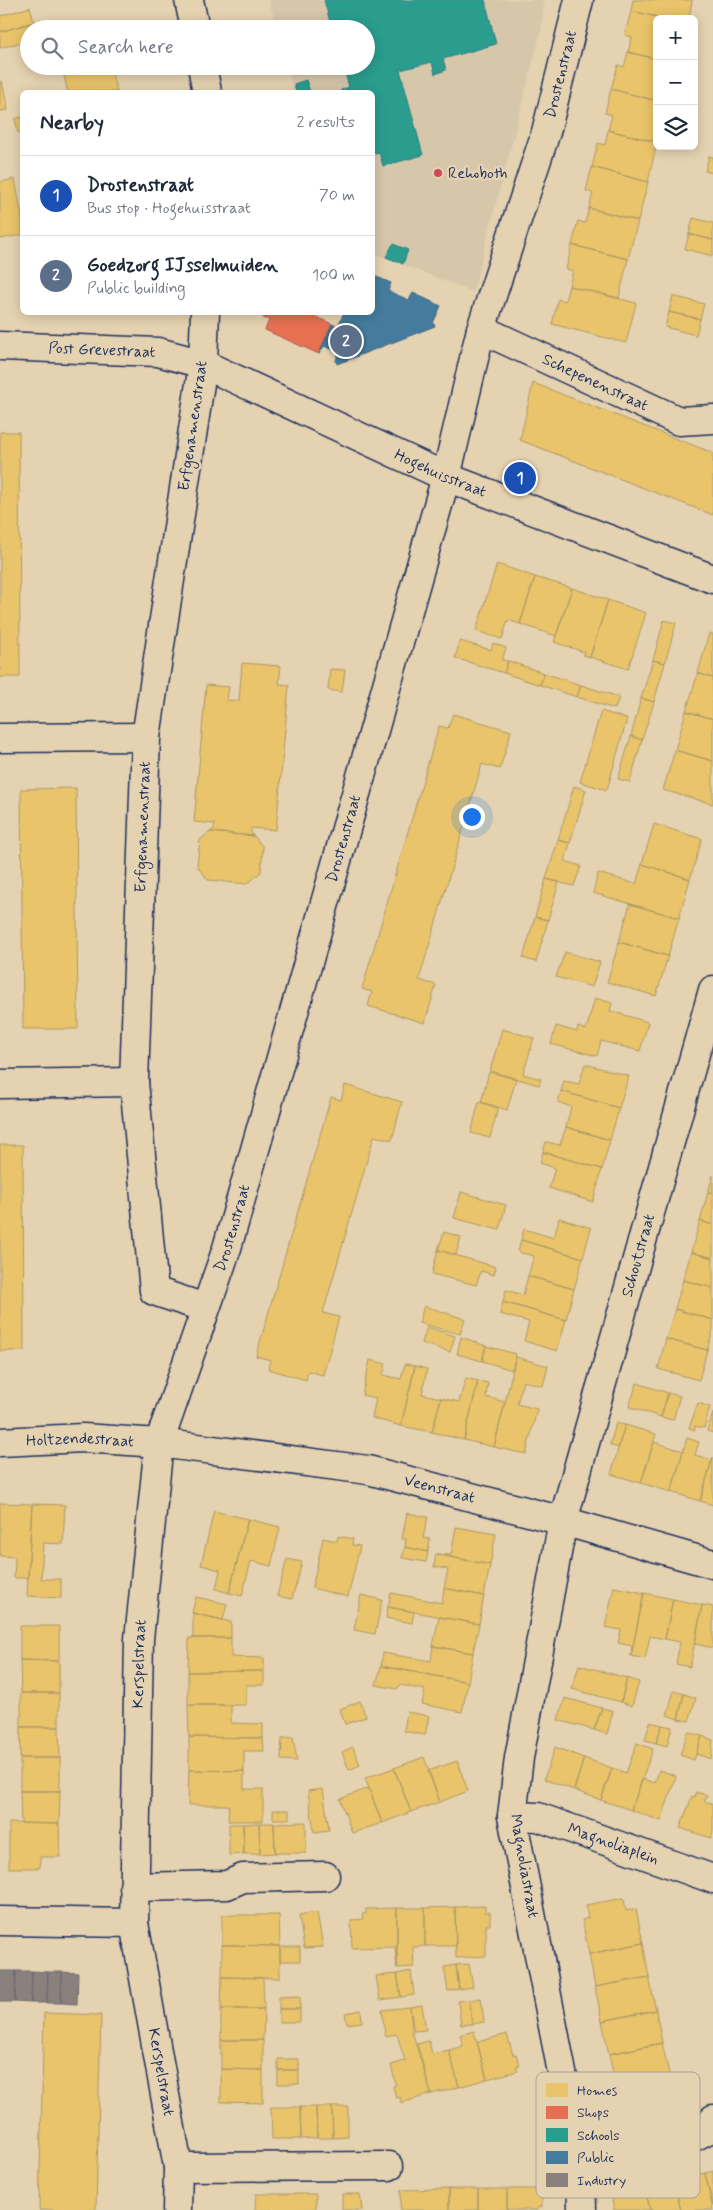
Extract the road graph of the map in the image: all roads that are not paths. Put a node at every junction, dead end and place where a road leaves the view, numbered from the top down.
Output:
1 (189, 0) edge
2 (579, 0) edge
3 (193, 20) edge
4 (204, 75) edge
5 (207, 90) edge
6 (205, 315) edge
7 (481, 329) junction
8 (0, 346) edge
9 (203, 364) junction
10 (713, 419) edge
11 (446, 477) junction
12 (713, 579) edge
13 (146, 736) junction
14 (0, 738) edge
15 (713, 990) edge
16 (134, 1082) junction
17 (0, 1084) edge
18 (206, 1308) junction
19 (0, 1442) edge
20 (158, 1443) junction
21 (564, 1521) junction
22 (713, 1564) edge
23 (512, 1816) junction
24 (325, 1876) dead end
25 (713, 1879) edge
26 (134, 1887) junction
27 (0, 1921) edge
28 (134, 1923) junction
29 (563, 2072) edge
30 (713, 2119) edge
31 (700, 2134) edge
32 (389, 2166) dead end
33 (178, 2167) junction
34 (177, 2210) edge

1 - 3 street
2 - 7 street, Drostenstraat
4 - 5 street
6 - 9 street, Erfgenamenstraat
7 - 10 street, Schepenenstraat
7 - 11 street, Drostenstraat
8 - 9 street, Post Grevestraat
9 - 11 street, Hogehuisstraat
9 - 13 street, Erfgenamenstraat
11 - 12 street, Hogehuisstraat
11 - 18 street, Drostenstraat
13 - 14 street
13 - 16 street, Erfgenamenstraat
15 - 21 street, Schoutstraat
16 - 17 street
16 - 18 street, Erfgenamenstraat
18 - 20 street, Drostenstraat
19 - 20 street, Holtzendestraat
20 - 21 street, Veenstraat
20 - 26 street, Kerspelstraat
21 - 22 street, Veenstraat
21 - 23 street, Magnoliastraat
23 - 25 street, Magnoliaplein
23 - 29 street, Magnoliastraat
24 - 26 street
26 - 28 street, Kerspelstraat
27 - 28 street
28 - 33 street, Kerspelstraat
30 - 31 street
32 - 33 street
33 - 34 street, Kerspelstraat

